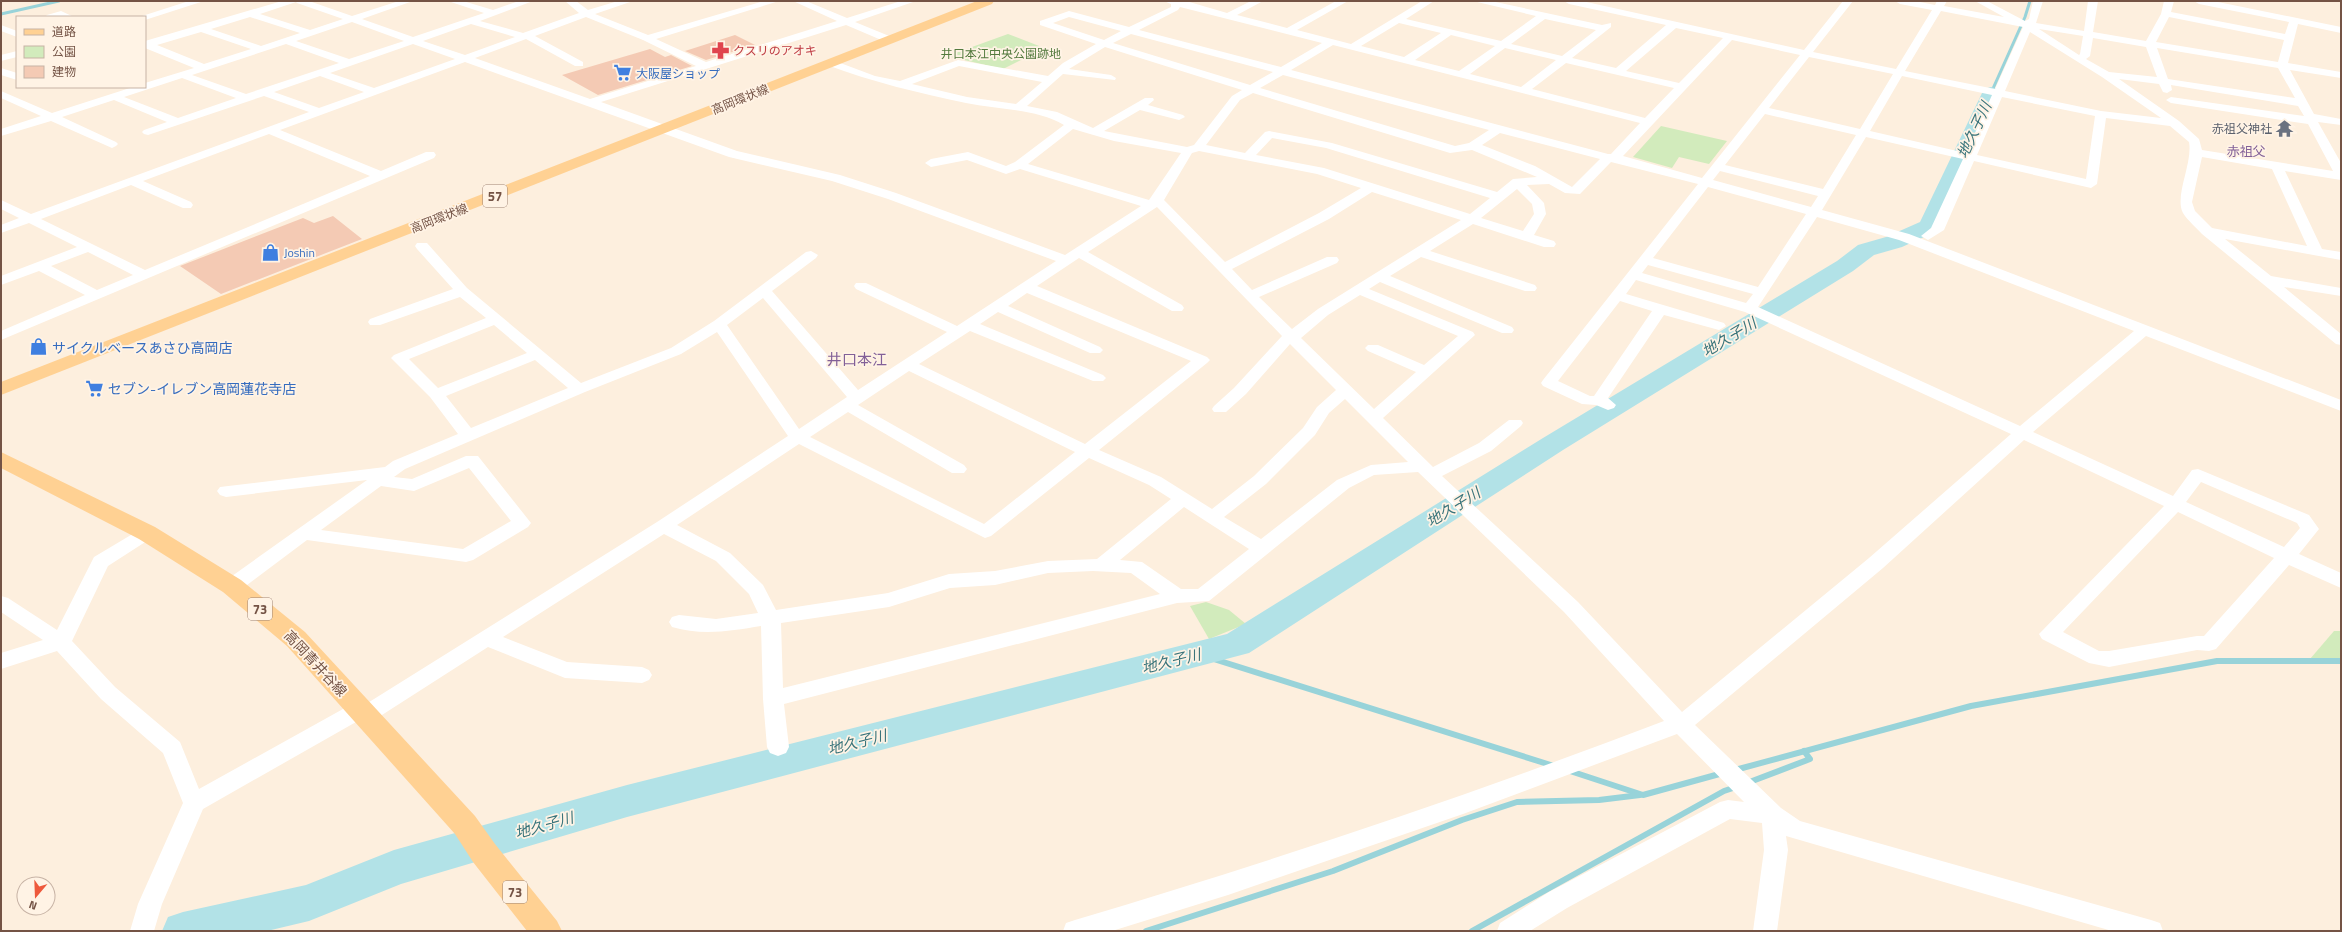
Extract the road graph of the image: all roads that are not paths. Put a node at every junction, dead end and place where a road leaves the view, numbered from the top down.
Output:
1 (199, 1) edge
2 (292, 1) edge
3 (300, 1) edge
4 (406, 1) edge
5 (453, 1) edge
6 (528, 1) edge
7 (570, 1) edge
8 (628, 1) edge
9 (774, 1) edge
10 (798, 1) edge
11 (911, 1) edge
12 (988, 1) edge
13 (1258, 1) edge
14 (1342, 1) edge
15 (1429, 1) edge
16 (1478, 1) edge
17 (1569, 1) edge
18 (1848, 1) edge
19 (1900, 1) edge
20 (1980, 1) edge
21 (2038, 1) edge
22 (2093, 1) edge
23 (2169, 1) edge
24 (2199, 1) edge
25 (2260, 1) edge
26 (1175, 2) edge
27 (1941, 4) edge
28 (2251, 11) junction
29 (494, 13) junction
30 (1624, 13) junction
31 (251, 14) junction
32 (586, 14) junction
33 (2166, 14) junction
34 (1544, 15) junction
35 (54, 16) edge
36 (66, 16) edge
37 (146, 16) edge
38 (1228, 16) junction
39 (353, 19) junction
40 (1398, 20) junction
41 (2294, 20) junction
42 (471, 21) junction
43 (846, 22) junction
44 (1674, 24) junction
45 (2022, 24) junction
46 (16, 26) edge
47 (1602, 28) junction
48 (2, 29) edge
49 (202, 29) junction
50 (1132, 30) junction
51 (2341, 30) edge
52 (1288, 31) junction
53 (1449, 32) junction
54 (2088, 33) junction
55 (16, 34) edge
56 (309, 34) junction
57 (525, 36) junction
58 (1730, 36) junction
59 (648, 38) junction
60 (2288, 38) junction
61 (890, 40) junction
62 (286, 41) junction
63 (413, 41) junction
64 (1331, 42) junction
65 (2150, 43) junction
66 (1105, 44) junction
67 (146, 45) edge
68 (1503, 45) junction
69 (1353, 47) junction
70 (261, 49) junction
71 (1807, 52) junction
72 (16, 54) edge
73 (1, 58) edge
74 (465, 58) junction
75 (1563, 59) junction
76 (2078, 59) junction
77 (1406, 61) junction
78 (349, 63) junction
79 (830, 63) junction
80 (579, 64) dead end
81 (2282, 65) junction
82 (704, 66) junction
83 (204, 68) junction
84 (1, 71) edge
85 (1061, 71) junction
86 (1282, 71) junction
87 (1618, 72) junction
88 (320, 73) junction
89 (1900, 73) junction
90 (182, 75) junction
91 (1461, 75) junction
92 (2106, 75) junction
93 (2341, 75) edge
94 (16, 77) edge
95 (1111, 78) dead end
96 (1051, 80) junction
97 (2163, 81) junction
98 (16, 83) edge
99 (902, 84) junction
100 (146, 87) edge
101 (1681, 87) junction
102 (1, 88) edge
103 (142, 88) edge
104 (1252, 89) junction
105 (1524, 90) junction
106 (264, 92) junction
107 (374, 92) junction
108 (1994, 92) junction
109 (1, 94) edge
110 (114, 97) junction
111 (246, 98) junction
112 (1149, 100) dead end
113 (2171, 100) junction
114 (590, 102) junction
115 (2303, 103) junction
116 (1138, 106) junction
117 (1020, 107) junction
118 (1762, 110) junction
119 (319, 112) junction
120 (2101, 114) junction
121 (2164, 115) junction
122 (50, 117) junction
123 (1179, 117) dead end
124 (2311, 119) junction
125 (178, 122) junction
126 (1648, 122) junction
127 (2341, 122) edge
128 (2175, 123) junction
129 (1072, 124) junction
130 (667, 128) junction
131 (1498, 129) junction
132 (268, 130) junction
133 (1096, 131) junction
134 (148, 132) dead end
135 (1863, 132) junction
136 (1, 133) edge
137 (112, 144) dead end
138 (1473, 146) junction
139 (1193, 149) junction
140 (2196, 153) junction
141 (430, 155) dead end
142 (1248, 156) junction
143 (1970, 157) junction
144 (1613, 158) junction
145 (931, 163) dead end
146 (1019, 165) junction
147 (2277, 166) junction
148 (1717, 167) junction
149 (2341, 175) edge
150 (381, 176) junction
151 (1551, 180) junction
152 (132, 181) junction
153 (1518, 182) junction
154 (1705, 182) junction
155 (1371, 187) junction
156 (1826, 194) junction
157 (1499, 197) junction
158 (1154, 203) junction
159 (1, 204) edge
160 (187, 205) dead end
161 (1814, 212) junction
162 (30, 218) junction
163 (1472, 219) junction
164 (1, 229) edge
165 (2207, 232) junction
166 (1527, 236) junction
167 (1928, 236) dead end
168 (1549, 244) dead end
169 (422, 246) dead end
170 (87, 248) junction
171 (1420, 252) junction
172 (2317, 252) junction
173 (811, 255) dead end
174 (1072, 256) junction
175 (2341, 256) edge
176 (1332, 260) dead end
177 (1645, 260) junction
178 (40, 266) junction
179 (1224, 268) junction
180 (1633, 275) junction
181 (144, 276) junction
182 (1379, 277) junction
183 (2267, 280) junction
184 (1, 281) edge
185 (861, 286) dead end
186 (1026, 287) junction
187 (1530, 288) dead end
188 (1359, 290) junction
189 (462, 291) junction
190 (765, 291) junction
191 (1761, 292) junction
192 (2341, 292) edge
193 (97, 296) junction
194 (1250, 296) junction
195 (1617, 296) junction
196 (997, 306) junction
197 (1177, 308) dead end
198 (1661, 309) junction
199 (1753, 310) junction
200 (495, 320) junction
201 (374, 322) dead end
202 (719, 324) junction
203 (1719, 326) dead end
204 (963, 329) junction
205 (1507, 330) dead end
206 (2144, 330) junction
207 (1, 336) edge
208 (1292, 337) junction
209 (2341, 341) edge
210 (1373, 348) dead end
211 (1095, 350) dead end
212 (537, 354) junction
213 (908, 365) junction
214 (1426, 371) junction
215 (1098, 378) dead end
216 (1, 389) edge
217 (579, 389) junction
218 (1345, 390) junction
219 (436, 394) junction
220 (852, 402) junction
221 (2341, 406) edge
222 (1220, 409) dead end
223 (1374, 418) junction
224 (1515, 423) dead end
225 (2022, 433) junction
226 (468, 435) junction
227 (796, 437) junction
228 (1086, 451) junction
229 (1, 459) edge
230 (958, 469) dead end
231 (1427, 470) junction
232 (383, 476) junction
233 (226, 491) dead end
234 (1183, 500) junction
235 (2175, 505) junction
236 (1211, 518) junction
237 (663, 526) junction
238 (147, 533) junction
239 (306, 534) junction
240 (1263, 549) junction
241 (2286, 556) junction
242 (1102, 565) junction
243 (2341, 581) edge
244 (232, 586) junction
245 (1177, 596) junction
246 (1, 603) edge
247 (771, 618) junction
248 (679, 622) dead end
249 (488, 639) junction
250 (61, 642) junction
251 (1, 661) edge
252 (642, 676) dead end
253 (773, 699) junction
254 (362, 713) junction
255 (1680, 724) junction
256 (778, 747) dead end
257 (194, 803) junction
258 (1773, 815) junction
259 (145, 921) edge
260 (546, 931) edge
261 (1075, 931) edge
262 (1509, 931) edge
263 (1765, 931) edge
264 (2152, 931) edge

1 - 37 street
2 - 31 street
3 - 39 street
4 - 39 street
5 - 29 street
6 - 29 street
7 - 32 street
8 - 32 street
9 - 59 street
10 - 43 street
11 - 43 street
12 - 61 main road, 高岡環状線 / 57
13 - 38 street
14 - 52 street
15 - 40 street
16 - 34 street
17 - 30 street
18 - 71 street
19 - 27 street
20 - 45 street
21 - 45 street
22 - 54 street
23 - 33 street
24 - 28 street
25 - 28 street
26 - 38 street
26 - 50 street
27 - 45 street
27 - 89 street
28 - 41 street
29 - 42 street
30 - 44 street
30 - 47 street
31 - 49 street
31 - 56 street
32 - 57 street
32 - 59 street
33 - 60 street
33 - 65 street
34 - 47 street
34 - 68 street
35 - 36 street
38 - 52 street
39 - 56 street
39 - 63 street
40 - 53 street
40 - 69 street
41 - 51 street
41 - 60 street
42 - 57 street
42 - 63 street
43 - 61 street
43 - 82 street
44 - 58 street
44 - 87 street
45 - 54 street
45 - 76 street
45 - 108 street
46 - 48 street
47 - 75 street
48 - 55 street
49 - 67 street
49 - 70 street
50 - 66 street
50 - 66 street
50 - 86 street
52 - 64 street
53 - 68 street
53 - 77 street
54 - 65 street
54 - 76 street
56 - 62 street
57 - 74 street
57 - 80 street
58 - 71 street
58 - 101 street
59 - 82 street
60 - 81 street
61 - 79 main road, 高岡環状線 / 57
62 - 70 street
62 - 78 street
63 - 74 street
63 - 78 street
64 - 69 street
64 - 86 street
65 - 81 street
65 - 97 street
66 - 85 street
66 - 104 street
67 - 83 street
68 - 75 street
68 - 91 street
69 - 77 street
70 - 83 street
71 - 89 street
71 - 118 street
72 - 73 street
74 - 107 street
74 - 114 street
75 - 87 street
75 - 105 street
76 - 92 street
77 - 91 street
78 - 88 street
79 - 99 street
79 - 130 main road, 高岡環状線 / 57
81 - 93 street
81 - 115 street
82 - 114 street
83 - 90 street
84 - 94 street
85 - 95 street
85 - 96 street
86 - 104 street
86 - 131 street
87 - 101 street
88 - 106 street
88 - 107 street
89 - 108 street
89 - 135 street
90 - 100 street
90 - 111 street
91 - 105 street
92 - 97 street
92 - 121 street
96 - 99 street
96 - 117 street
97 - 113 street
97 - 115 street
98 - 102 street
99 - 117 street
101 - 126 street
103 - 110 street
104 - 138 street
104 - 139 street
105 - 126 street
106 - 111 street
106 - 119 street
107 - 119 street
108 - 120 street
108 - 143 street
109 - 122 street
110 - 122 street
110 - 125 street
111 - 125 street
112 - 116 street
113 - 121 street
113 - 124 street
114 - 130 street
115 - 124 street
116 - 123 street
116 - 133 street
117 - 129 street
118 - 135 street
118 - 148 street
119 - 132 street
120 - 128 street
120 - 143 street
121 - 128 street
122 - 136 street
122 - 137 street
124 - 127 street
124 - 149 street
125 - 134 street
126 - 144 street
128 - 140 street
129 - 133 street
129 - 146 street
130 - 174 street
130 - 216 main road, 高岡環状線 / 57
131 - 138 street
131 - 144 street
132 - 150 street
132 - 152 street
133 - 139 street
135 - 143 street
135 - 156 street
138 - 151 street
139 - 142 street
139 - 158 street
140 - 147 street
140 - 165 street
141 - 150 street
142 - 155 street
142 - 157 street
143 - 167 street
144 - 151 street
144 - 154 street
145 - 146 street
146 - 158 street
147 - 149 street
147 - 172 street
148 - 154 street
148 - 156 street
150 - 181 street
151 - 153 street
152 - 160 street
152 - 162 street
153 - 157 street
153 - 166 street
154 - 161 street
154 - 177 street
155 - 163 street
155 - 179 street
156 - 161 street
157 - 163 street
158 - 174 street
158 - 179 street
159 - 162 street
161 - 191 street
161 - 206 street
162 - 164 street
162 - 170 street
163 - 166 street
163 - 171 street
165 - 172 street
165 - 183 street
166 - 168 street
169 - 189 street
170 - 178 street
170 - 181 street
171 - 182 street
171 - 187 street
172 - 175 street
173 - 190 street
174 - 186 street
174 - 197 street
176 - 194 street
177 - 180 street
177 - 191 street
178 - 184 street
178 - 193 street
179 - 194 street
180 - 195 street
180 - 199 street
181 - 193 street
182 - 188 street
182 - 205 street
183 - 192 street
183 - 209 street
185 - 204 street
186 - 196 street
186 - 228 street
188 - 208 street
188 - 214 street
189 - 200 street
189 - 201 street
190 - 202 street
190 - 220 street
191 - 199 street
193 - 207 street
194 - 208 street
195 - 198 street
195 - 198 street
196 - 204 street
196 - 211 street
198 - 203 street
199 - 225 street
200 - 212 street
200 - 219 street
202 - 217 street
202 - 227 street
204 - 213 street
204 - 215 street
206 - 221 street
206 - 225 street
208 - 218 street
208 - 222 street
210 - 214 street
212 - 217 street
212 - 219 street
213 - 220 street
213 - 228 street
214 - 223 street
217 - 226 street
218 - 223 street
218 - 236 street
219 - 226 street
220 - 227 street
220 - 230 street
223 - 231 street
224 - 231 street
225 - 235 street
225 - 255 street
226 - 232 street
227 - 228 street
227 - 237 street
228 - 234 street
229 - 238 main road, 高岡青井谷線 / 73
231 - 240 street
231 - 255 street
232 - 233 street
232 - 239 street
232 - 239 street
234 - 236 street
234 - 242 street
235 - 241 street
235 - 241 street
235 - 241 street
236 - 240 street
237 - 247 street
237 - 249 street
238 - 244 main road, 高岡青井谷線 / 73
238 - 250 street
239 - 244 street
240 - 245 street
241 - 243 street
242 - 245 street
242 - 247 street
244 - 254 main road, 高岡青井谷線 / 73
245 - 253 street
246 - 250 street
247 - 248 street
247 - 253 street
249 - 252 street
249 - 254 street
250 - 251 street
250 - 257 street
253 - 256 street
254 - 257 street
254 - 260 main road, 高岡青井谷線 / 73
255 - 258 street
255 - 261 street
257 - 259 street
258 - 262 street
258 - 263 street
258 - 264 street

